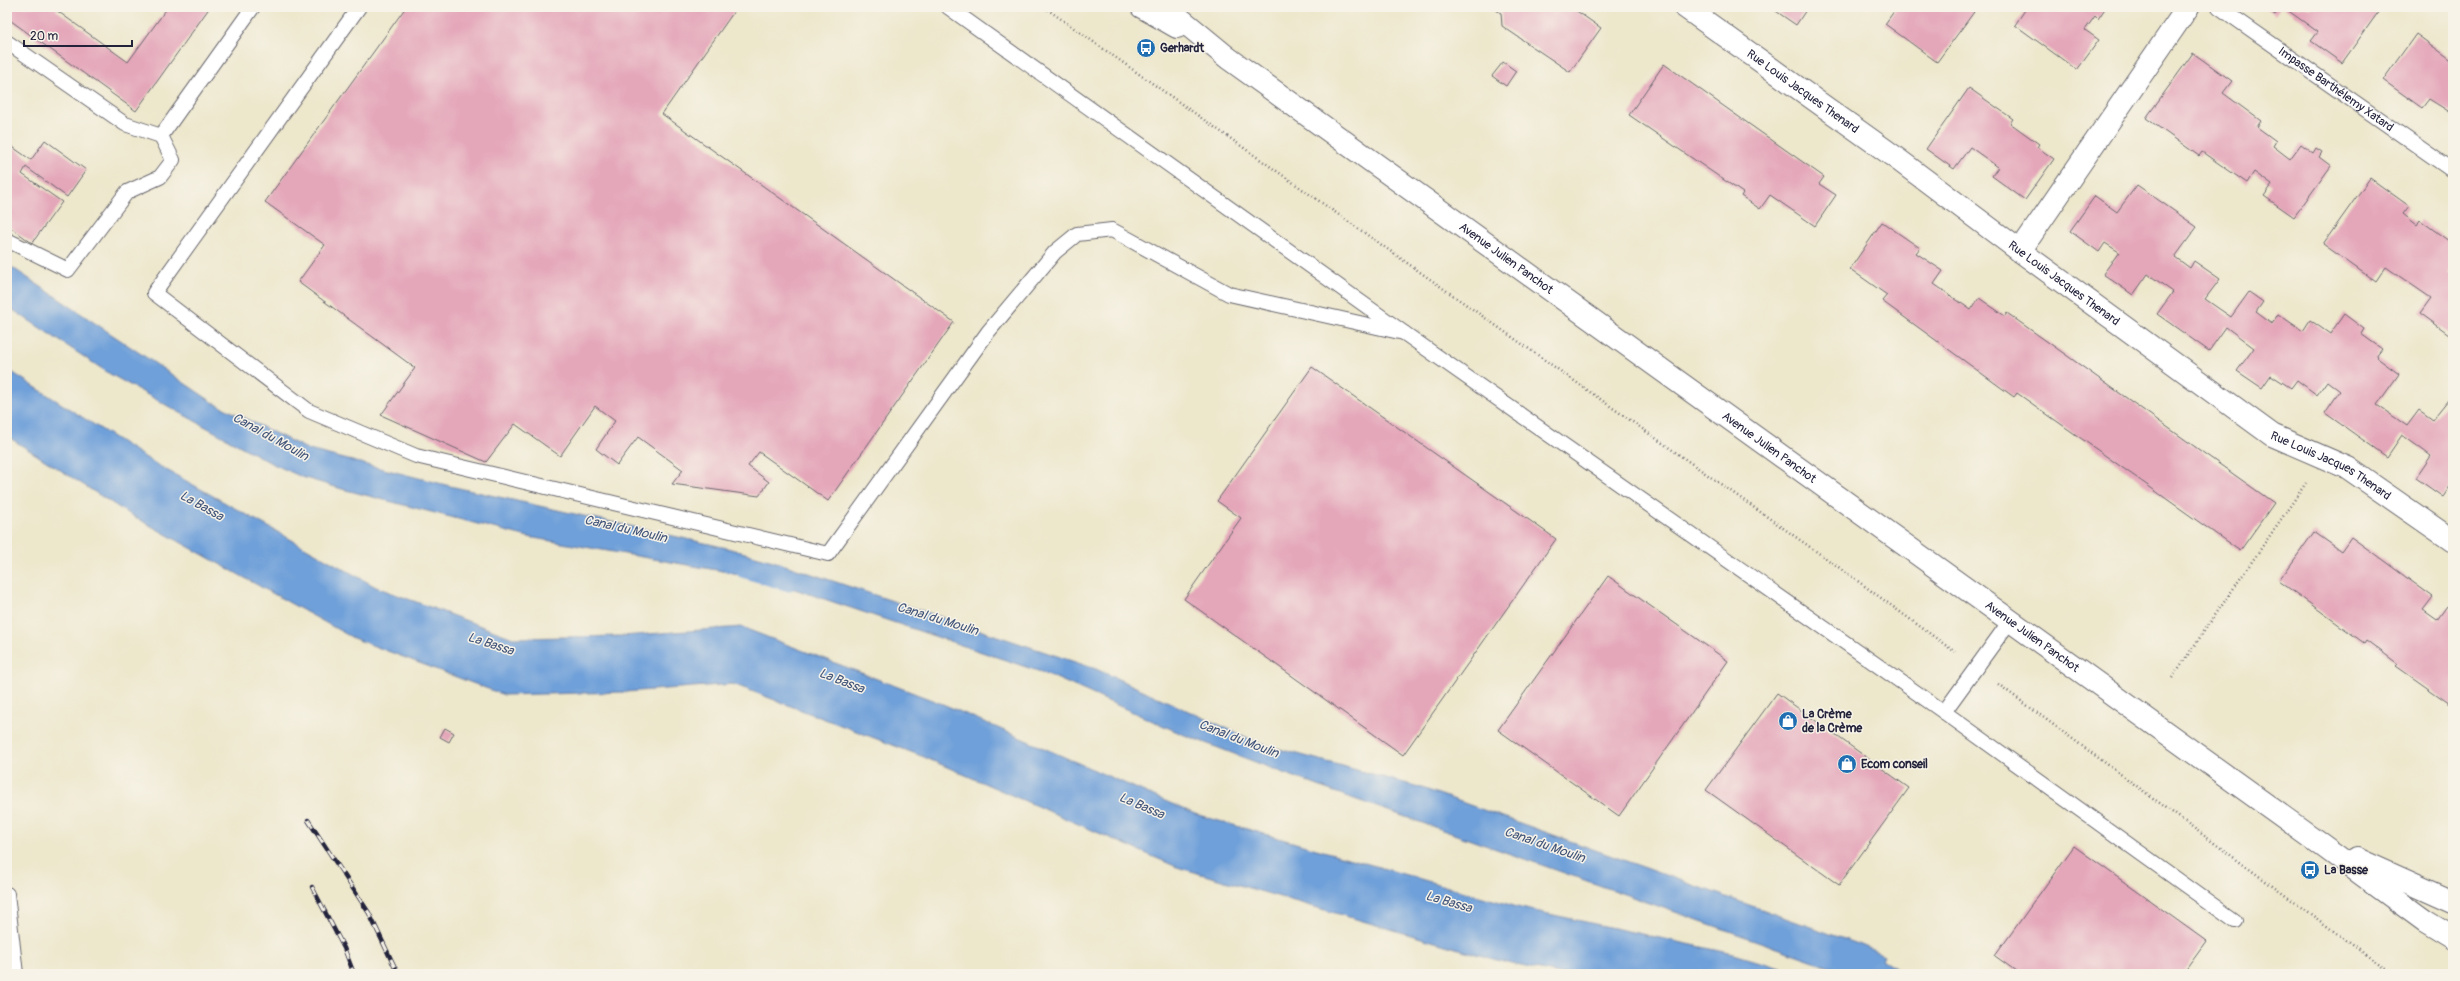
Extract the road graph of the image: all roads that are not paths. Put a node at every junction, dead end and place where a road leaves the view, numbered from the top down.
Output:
1 (253, 7) edge
2 (359, 7) edge
3 (948, 7) edge
4 (1142, 7) edge
5 (1166, 7) edge
6 (1685, 7) edge
7 (2188, 7) edge
8 (2220, 7) edge
9 (7, 42) edge
10 (1228, 58) junction
11 (161, 136) junction
12 (2453, 171) edge
13 (7, 240) edge
14 (2020, 251) junction
15 (1404, 333) junction
16 (2453, 541) edge
17 (2010, 622) junction
18 (1944, 712) junction
19 (2311, 837) junction
20 (7, 894) edge
21 (2453, 902) edge
22 (2235, 921) dead end
23 (2453, 938) edge
24 (16, 974) edge

1 - 11 lane
2 - 15 lane
3 - 15 lane
4 - 10 main road, Avenue Julien Panchot
5 - 10 main road, Avenue Julien Panchot
6 - 14 main road, Rue Louis Jacques Thenard
7 - 14 main road
8 - 12 lane, Impasse Barthélemy Xatard
9 - 11 lane
10 - 17 main road, Avenue Julien Panchot
11 - 13 lane
14 - 16 main road, Rue Louis Jacques Thenard
15 - 18 lane
17 - 18 lane
17 - 19 main road, Avenue Julien Panchot
18 - 22 lane
19 - 21 main road, Avenue Julien Panchot
19 - 23 main road, Avenue Julien Panchot
20 - 24 lane

